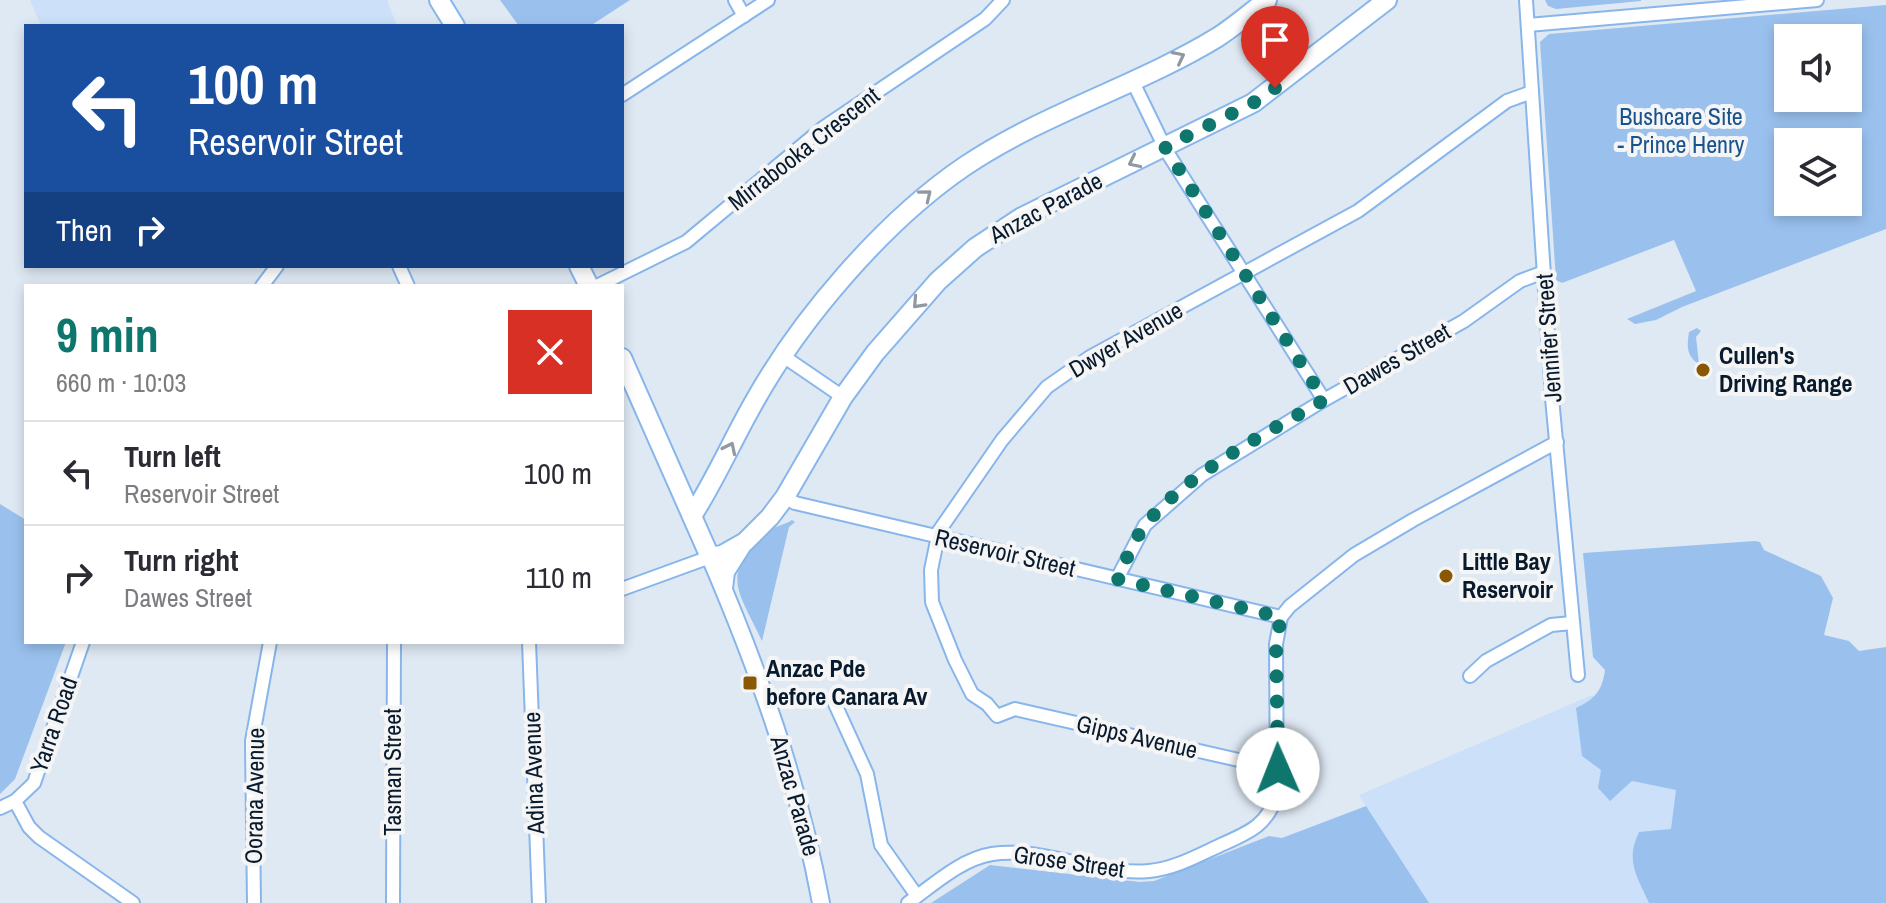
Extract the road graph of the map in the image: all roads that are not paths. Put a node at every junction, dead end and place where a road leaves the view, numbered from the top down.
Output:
1 (439, 0) edge
2 (735, 0) edge
3 (768, 0) edge
4 (1003, 0) edge
5 (1267, 0) edge
6 (1387, 0) edge
7 (1526, 0) edge
8 (1817, 0) edge
9 (1783, 1) edge
10 (744, 16) junction
11 (454, 24) edge
12 (1528, 25) junction
13 (1132, 80) junction
14 (1532, 92) junction
15 (624, 94) edge
16 (1165, 147) junction
17 (1544, 272) junction
18 (1244, 275) junction
19 (601, 284) edge
20 (783, 356) junction
21 (624, 363) edge
22 (843, 397) junction
23 (1324, 400) junction
24 (1557, 442) junction
25 (785, 497) junction
26 (692, 516) junction
27 (937, 538) junction
28 (745, 542) junction
29 (710, 557) junction
30 (1117, 579) junction
31 (624, 588) edge
32 (723, 590) junction
33 (1281, 617) junction
34 (1572, 623) junction
35 (82, 644) edge
36 (270, 644) edge
37 (394, 644) edge
38 (529, 644) edge
39 (1578, 675) dead end
40 (1470, 676) dead end
41 (835, 704) dead end
42 (997, 716) joint
43 (1278, 769) junction
44 (15, 801) junction
45 (0, 808) edge
46 (913, 900) edge
47 (133, 903) edge
48 (254, 903) edge
49 (393, 903) edge
50 (539, 903) edge
51 (821, 903) edge

1 - 11 main road
2 - 10 street
3 - 10 street
4 - 19 street, Mirrabooka Crescent
13 -> 5 main road
6 - 16 main road, Anzac Parade
7 - 12 street, Jennifer Street
8 - 9 street
9 - 12 street
10 - 15 street
12 - 14 street, Jennifer Street
13 - 16 street
20 -> 13 main road
14 - 17 street, Jennifer Street
14 - 18 street, Dwyer Avenue
16 - 18 street
16 -> 22 main road, Anzac Parade
17 - 23 street, Dawes Street
17 - 24 street, Jennifer Street
18 - 23 street
18 - 27 street, Dwyer Avenue
20 - 22 street
26 -> 20 main road
21 - 26 main road, Anzac Parade
22 - 25 main road, Anzac Parade
23 - 30 street, Dawes Street
24 - 33 street
24 - 34 street, Jennifer Street
25 - 27 street, Reservoir Street
25 - 28 main road, Anzac Parade
26 - 29 main road, Anzac Parade
27 - 30 street, Reservoir Street
27 - 42 street, Dwyer Avenue
28 - 29 main road, Anzac Parade
28 - 32 main road
29 - 31 street
29 - 32 main road, Anzac Parade
30 - 33 street, Reservoir Street
32 - 51 main road, Anzac Parade
33 - 43 street, Grose Street
34 - 39 street, Jennifer Street
34 - 40 street
35 - 44 street, Yarra Road
36 - 48 street, Oorana Avenue
37 - 49 street, Tasman Street
38 - 50 street, Adina Avenue
41 - 46 street
42 - 43 street, Gipps Avenue
43 - 46 street, Grose Street
44 - 45 street
44 - 47 street

